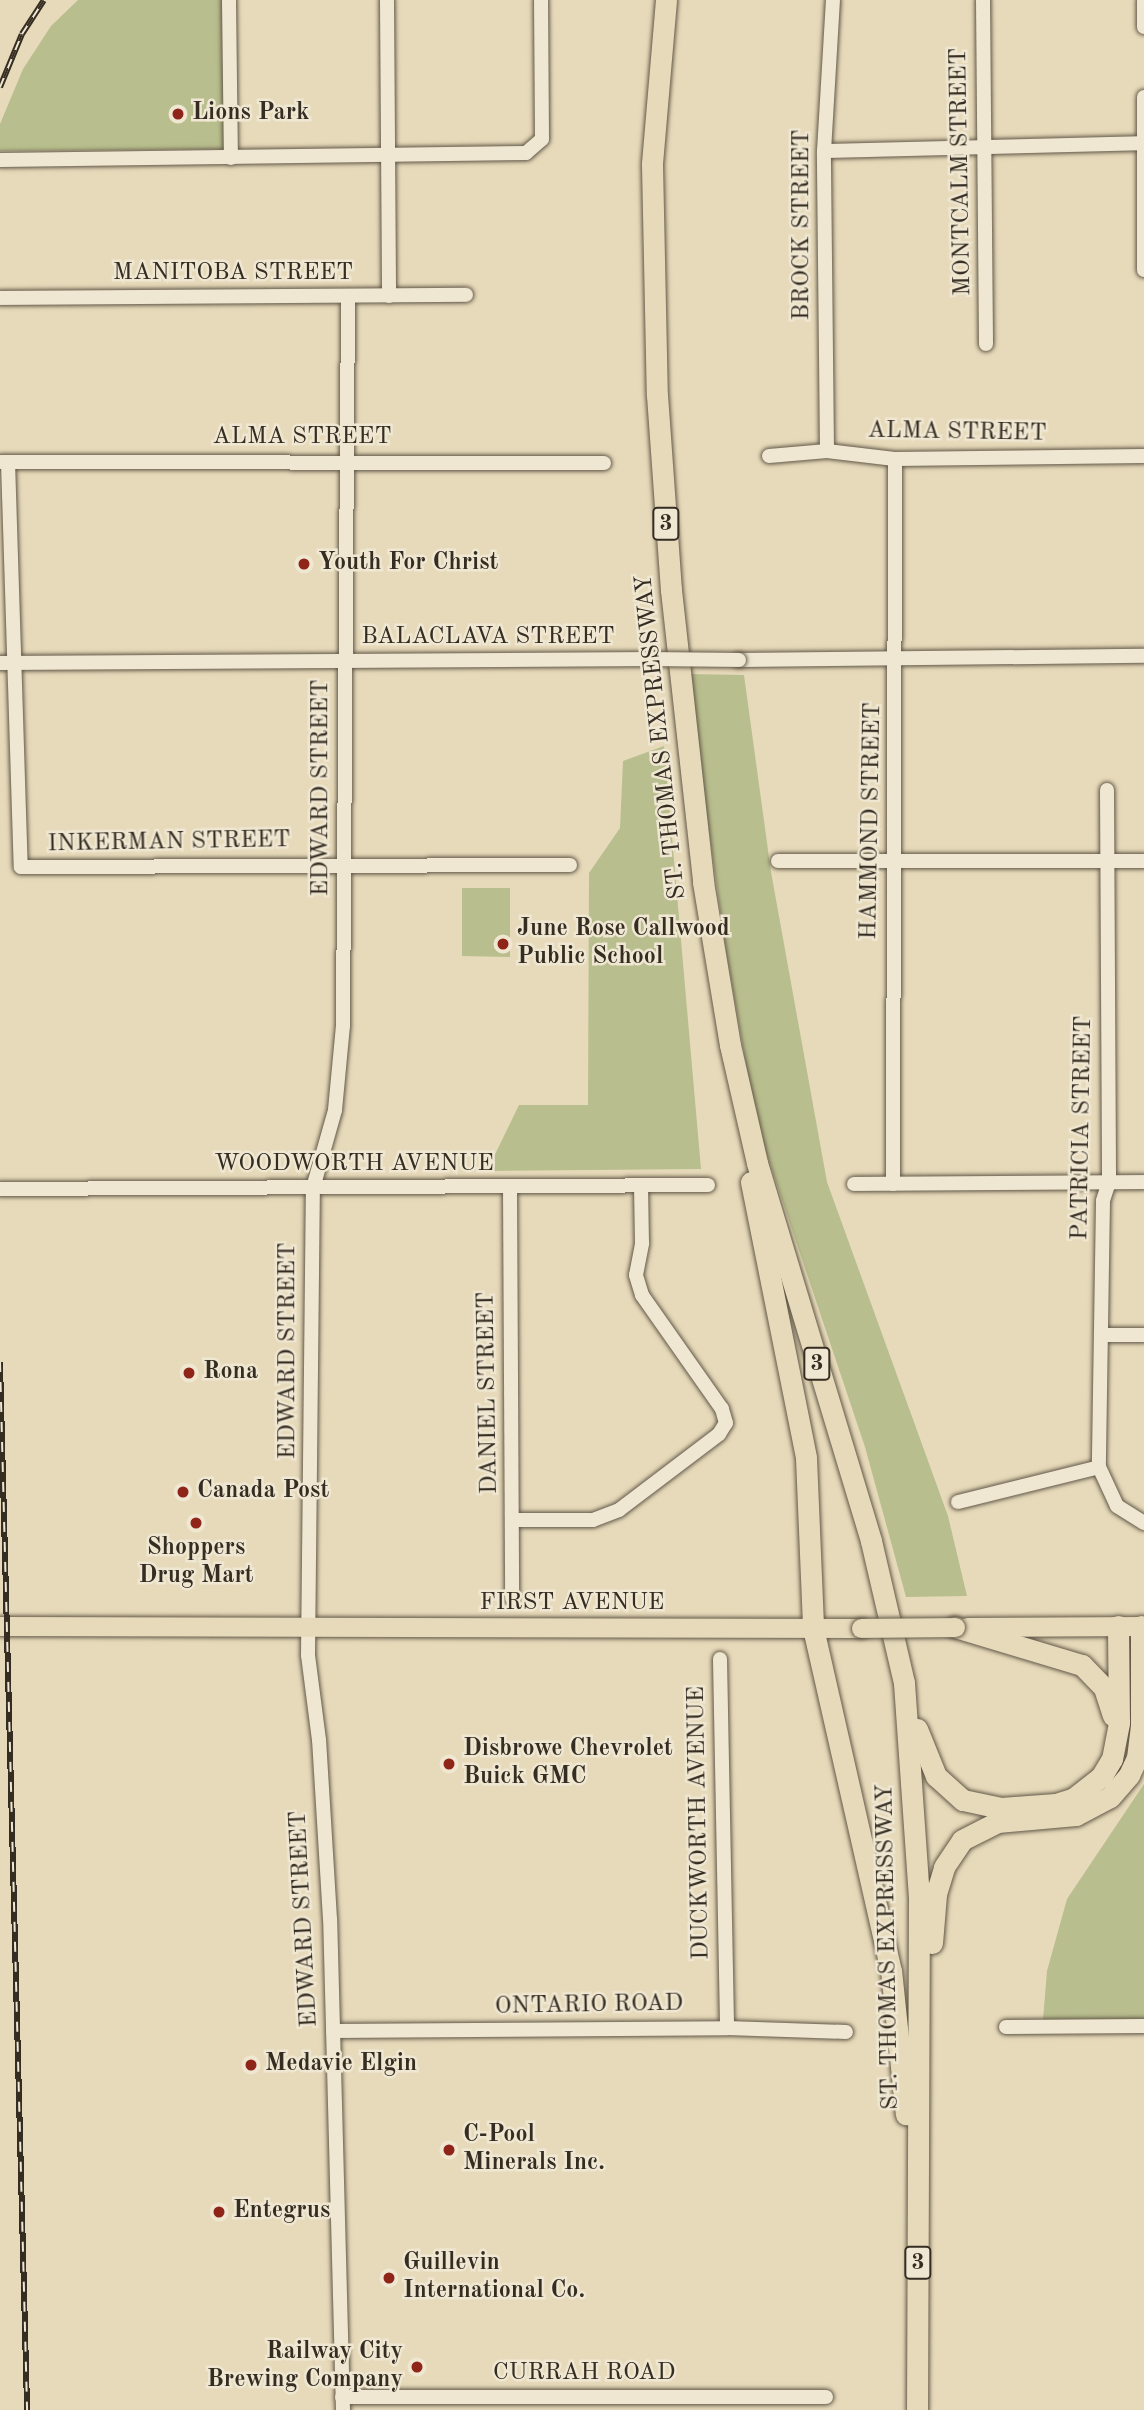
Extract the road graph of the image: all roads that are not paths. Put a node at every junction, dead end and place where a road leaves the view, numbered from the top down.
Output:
1 (229, 0) edge
2 (387, 0) edge
3 (541, 0) edge
4 (666, 0) edge
5 (833, 0) edge
6 (983, 0) edge
7 (1144, 0) edge
8 (1144, 27) edge
9 (1144, 97) edge
10 (1143, 143) edge
11 (983, 148) junction
12 (824, 151) junction
13 (389, 156) junction
14 (231, 158) junction
15 (0, 160) edge
16 (1144, 270) edge
17 (466, 295) dead end
18 (348, 296) junction
19 (389, 296) junction
20 (0, 298) edge
21 (986, 344) dead end
22 (827, 451) junction
23 (769, 456) dead end
24 (1144, 456) edge
25 (895, 459) junction
26 (347, 460) junction
27 (4, 462) edge
28 (604, 463) dead end
29 (1144, 656) edge
30 (896, 659) junction
31 (345, 662) junction
32 (6, 663) edge
33 (1107, 790) dead end
34 (778, 861) dead end
35 (894, 861) junction
36 (1108, 861) junction
37 (1144, 861) edge
38 (345, 863) junction
39 (570, 865) dead end
40 (730, 1045) junction
41 (1109, 1182) junction
42 (1144, 1182) edge
43 (854, 1184) dead end
44 (893, 1184) junction
45 (708, 1185) dead end
46 (509, 1187) junction
47 (641, 1187) junction
48 (313, 1188) junction
49 (0, 1189) edge
50 (1101, 1335) junction
51 (1144, 1335) edge
52 (1099, 1467) junction
53 (958, 1502) dead end
54 (513, 1520) junction
55 (1144, 1523) edge
56 (512, 1598) dead end
57 (0, 1626) edge
58 (1118, 1626) junction
59 (1142, 1626) edge
60 (310, 1627) junction
61 (813, 1628) junction
62 (956, 1628) junction
63 (720, 1659) dead end
64 (904, 1684) junction
65 (1115, 1749) junction
66 (1006, 2026) dead end
67 (1144, 2026) edge
68 (727, 2028) junction
69 (334, 2031) junction
70 (846, 2032) dead end
71 (919, 2116) junction
72 (826, 2397) dead end
73 (342, 2404) edge
74 (917, 2410) edge

1 - 14 street
2 - 13 street
3 - 13 street
4 - 40 highway, ST. THOMAS EXPRESSWAY / 3
5 - 12 street, BROCK STREET
6 - 11 street, MONTCALM STREET
7 - 8 street
9 - 10 street
10 - 11 street
10 - 16 street
11 - 12 street
11 - 21 street, MONTCALM STREET
12 - 22 street, BROCK STREET
13 - 14 street
13 - 19 street
14 - 15 street
17 - 19 street, MANITOBA STREET
18 - 19 street, MANITOBA STREET
18 - 20 street, MANITOBA STREET
18 - 26 street, EDWARD STREET
22 - 23 street, ALMA STREET
22 - 25 street, ALMA STREET
24 - 25 street, ALMA STREET
25 - 30 street, HAMMOND STREET
26 - 27 street, ALMA STREET
26 - 28 street, ALMA STREET
26 - 31 street, EDWARD STREET
27 - 32 street
29 - 30 street, BALACLAVA STREET
30 - 31 street, BALACLAVA STREET, bridge
30 - 35 street, HAMMOND STREET
31 - 32 street, BALACLAVA STREET
31 - 38 street, EDWARD STREET
32 - 38 street, INKERMAN STREET
33 - 36 street, PATRICIA STREET
34 - 35 street
35 - 36 street
35 - 44 street, HAMMOND STREET
36 - 37 street
36 - 41 street, PATRICIA STREET
38 - 39 street, INKERMAN STREET
38 - 48 street, EDWARD STREET
40 - 61 highway
40 - 64 highway, ST. THOMAS EXPRESSWAY / 3
41 - 42 street
41 - 44 street
41 - 50 street, PATRICIA STREET
43 - 44 street
45 - 47 street, WOODWORTH AVENUE
46 - 47 street, WOODWORTH AVENUE
46 - 48 street, WOODWORTH AVENUE
46 - 54 street, DANIEL STREET
47 - 54 street
48 - 49 street, WOODWORTH AVENUE
48 - 60 street, EDWARD STREET
50 - 51 street
50 - 52 street, PATRICIA STREET
52 - 53 street
52 - 55 street
54 - 56 street, DANIEL STREET
57 - 60 main road, FIRST AVENUE
58 - 59 main road, FIRST AVENUE
58 - 62 main road, FIRST AVENUE
58 - 65 highway
59 - 71 highway
60 - 61 main road, FIRST AVENUE
60 - 69 street, EDWARD STREET
61 - 62 main road, FIRST AVENUE, bridge
61 - 74 highway
62 - 65 highway
63 - 68 street, DUCKWORTH AVENUE
64 - 65 highway
64 - 71 highway, ST. THOMAS EXPRESSWAY / 3
66 - 67 street
68 - 69 street, ONTARIO ROAD
68 - 70 street, ONTARIO ROAD
69 - 73 street, EDWARD STREET
71 - 74 highway, ST. THOMAS EXPRESSWAY / 3
72 - 73 street, CURRAH ROAD

